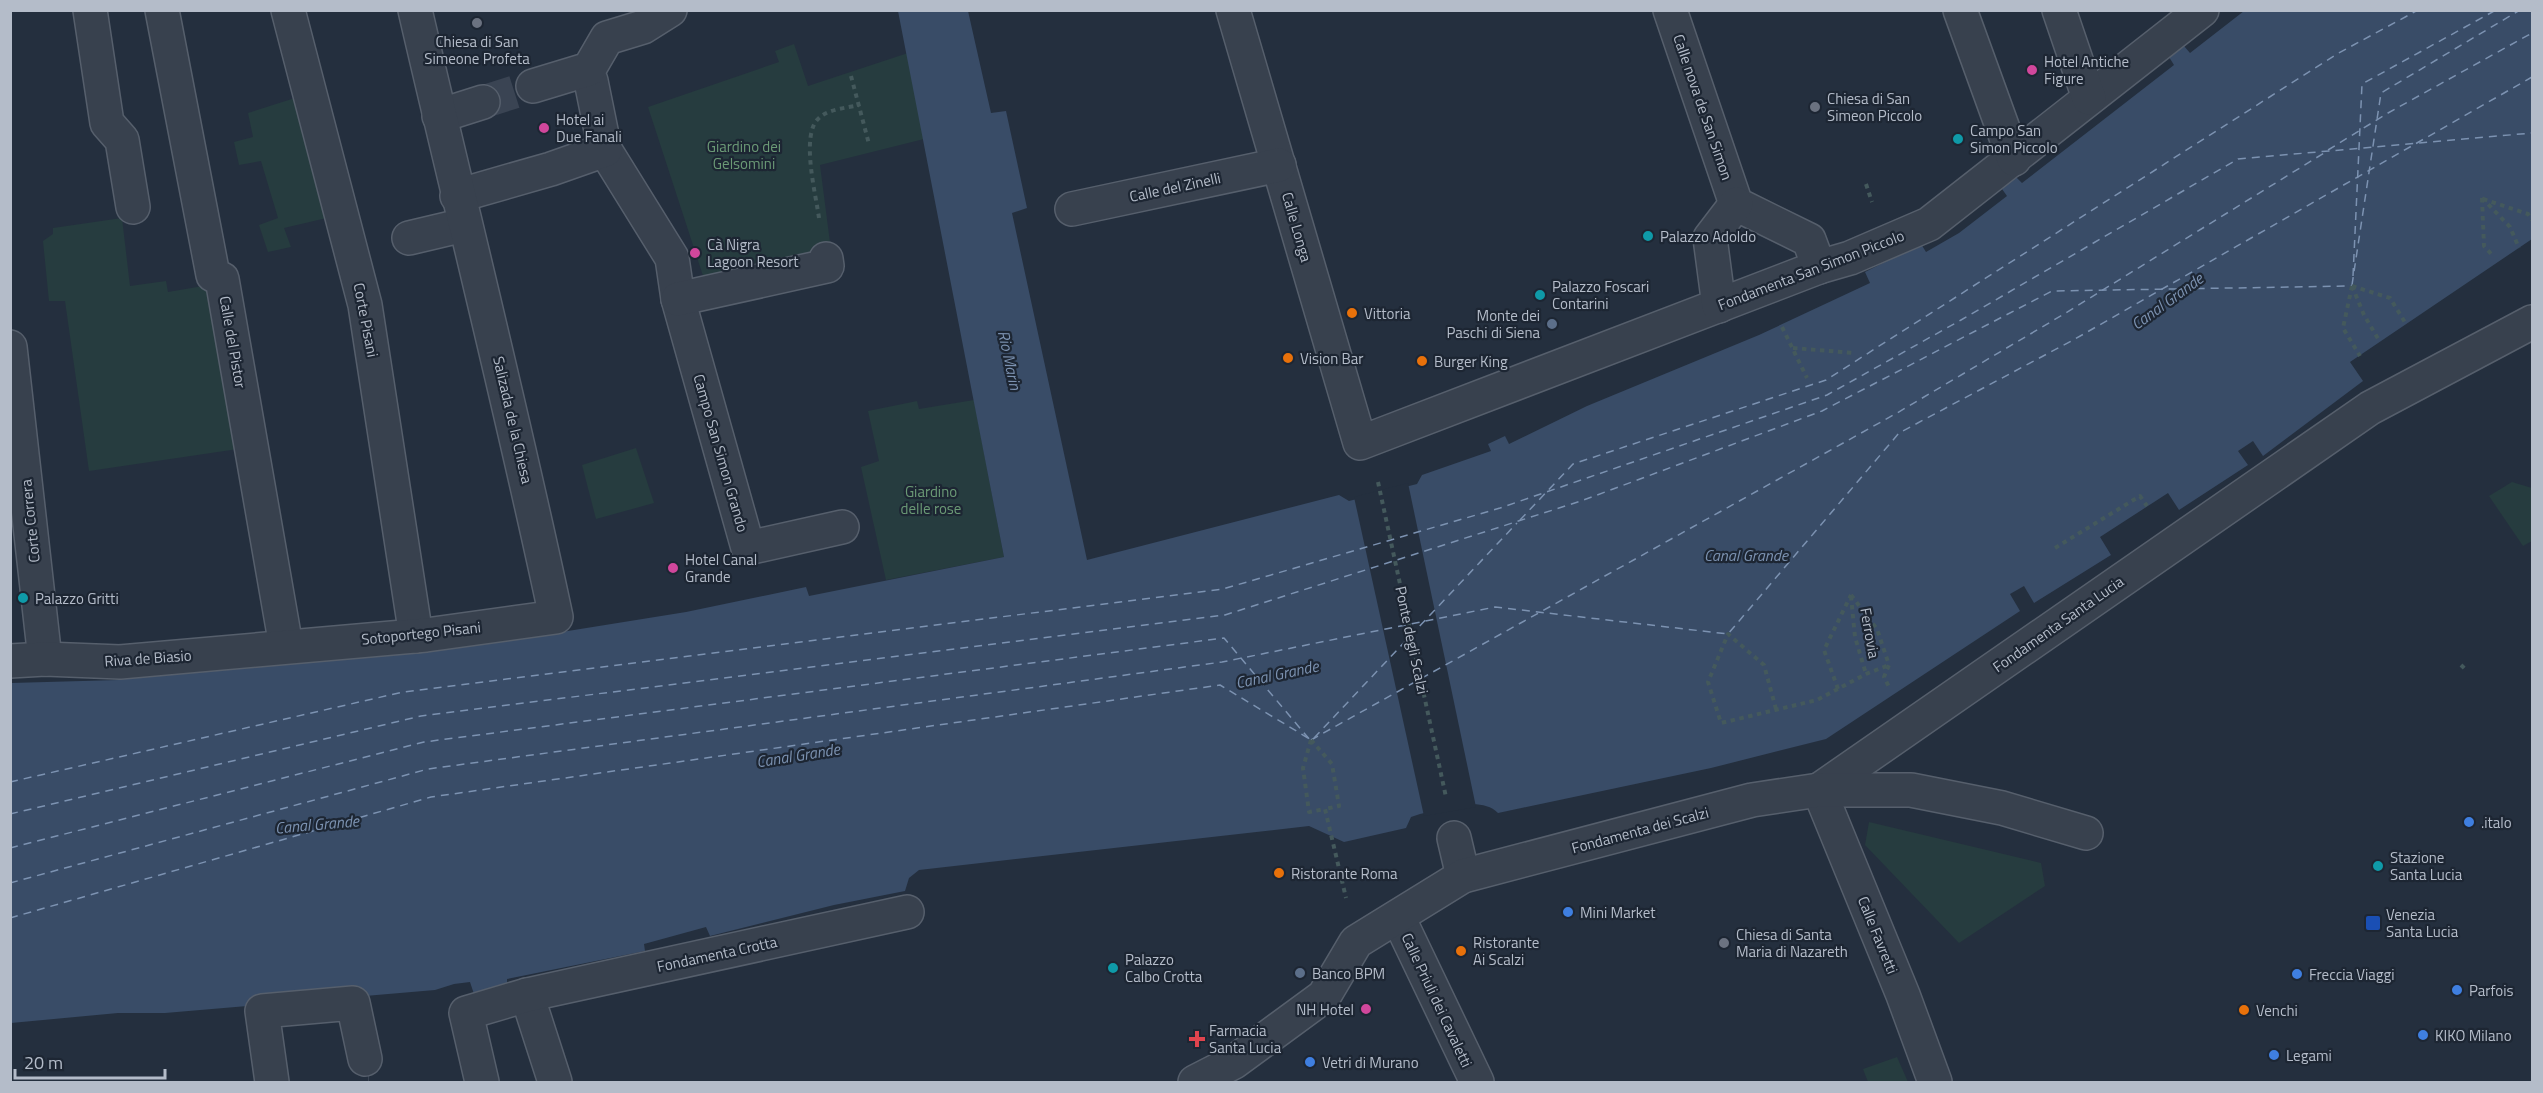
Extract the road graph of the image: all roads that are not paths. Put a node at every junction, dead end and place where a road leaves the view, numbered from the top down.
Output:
1 (90, 10) edge
2 (162, 10) edge
3 (288, 10) edge
4 (415, 10) edge
5 (670, 10) edge
6 (1233, 10) edge
7 (1670, 10) edge
8 (1960, 10) edge
9 (2059, 10) edge
10 (2202, 10) edge
11 (533, 86) tunnel mouth
12 (602, 94) dead end
13 (2090, 98) junction
14 (483, 102) tunnel mouth
15 (439, 116) junction
16 (604, 150) junction
17 (2014, 159) junction
18 (1279, 165) junction
19 (1736, 204) junction
20 (133, 207) dead end
21 (1072, 209) dead end
22 (460, 210) junction
23 (409, 238) dead end
24 (827, 263) road end
25 (1819, 267) junction
26 (678, 299) junction
27 (1719, 306) junction
28 (2532, 322) edge
29 (10, 347) edge
30 (1367, 445) joint
31 (842, 527) dead end
32 (556, 617) joint
33 (416, 636) junction
34 (286, 646) junction
35 (45, 659) junction
36 (10, 661) edge
37 (1819, 790) junction
38 (2086, 832) dead end
39 (1454, 838) dead end
40 (1463, 876) junction
41 (907, 912) dead end
42 (1398, 917) junction
43 (527, 995) junction
44 (367, 1070) edge
45 (272, 1083) edge
46 (482, 1083) edge
47 (555, 1083) edge
48 (1195, 1083) edge
49 (1477, 1083) edge
50 (1935, 1083) edge

1 - 20 street
2 - 34 street, Calle del Pistor
3 - 33 street, Corte Pisani
4 - 15 street, Salizada de la Chiesa
5 - 11 street
6 - 18 street, Calle Longa
7 - 19 street, Calle nova de San Simon
8 - 17 street
9 - 13 street
10 - 13 street, Fondamenta San Simon Piccolo
12 - 16 street, Campo San Simon Grando
13 - 17 street, Fondamenta San Simon Piccolo
14 - 15 street
15 - 22 street, Salizada de la Chiesa
16 - 22 street
16 - 26 street, Campo San Simon Grando
17 - 25 street, Fondamenta San Simon Piccolo
18 - 21 street, Calle del Zinelli
18 - 30 street, Calle Longa
19 - 25 street
19 - 27 street
22 - 23 street
22 - 32 street, Salizada de la Chiesa
24 - 26 street
25 - 27 street, Fondamenta San Simon Piccolo
26 - 31 street, Campo San Simon Grando
27 - 30 street, Fondamenta San Simon Piccolo
28 - 37 street, Fondamenta Santa Lucia
29 - 35 street, Corte Correra
32 - 33 street, Sotoportego Pisani
33 - 34 street, Sotoportego Pisani
34 - 35 street, Riva de Biasio
35 - 36 street, Riva de Biasio
37 - 38 street
37 - 40 street, Fondamenta dei Scalzi
37 - 50 street, Calle Favretti
39 - 40 street
40 - 42 street, Fondamenta dei Scalzi
41 - 43 street, Fondamenta Crotta
42 - 48 street, Fondamenta dei Scalzi
42 - 49 street, Calle Priuli dei Cavaletti
43 - 46 street, Fondamenta Crotta
43 - 47 street
44 - 45 street

